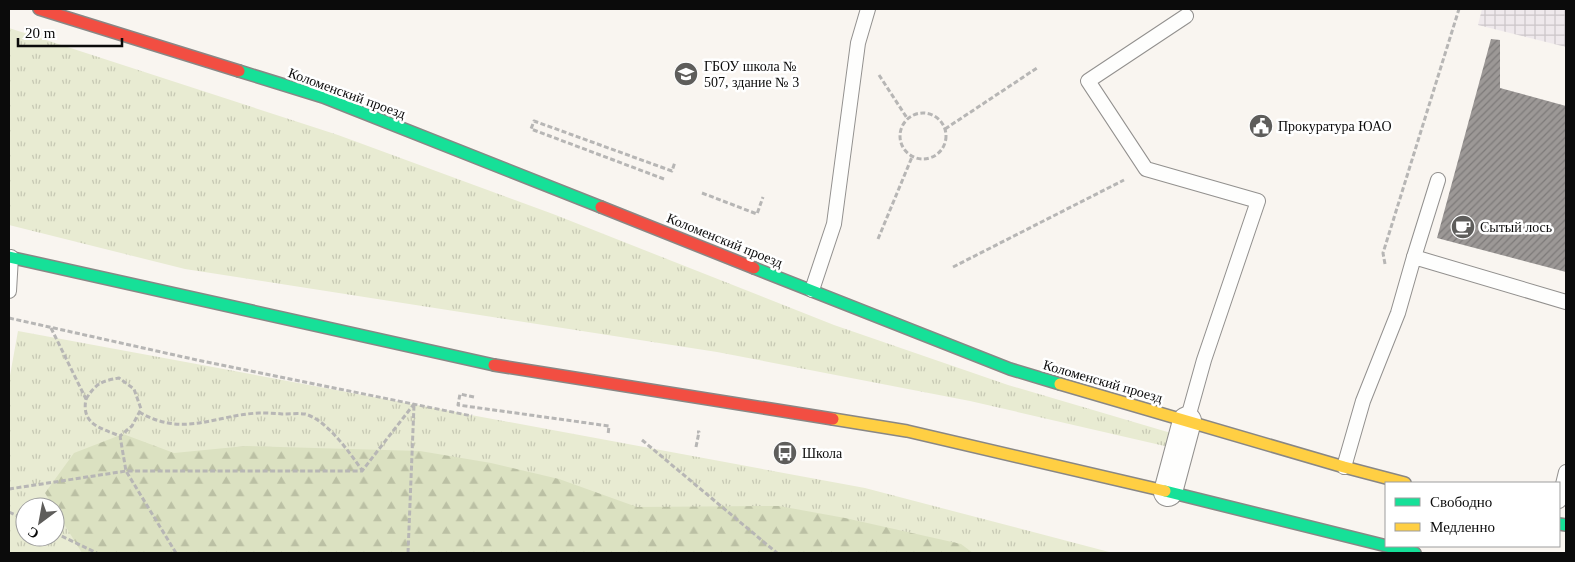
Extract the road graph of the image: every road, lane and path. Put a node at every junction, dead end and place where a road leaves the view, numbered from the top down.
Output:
1 (39, 9) edge
2 (868, 9) edge
3 (1459, 9) edge
4 (1186, 16) dead end
5 (858, 43) junction
6 (1037, 68) dead end
7 (907, 118) junction
8 (946, 129) junction
9 (912, 157) junction
10 (675, 162) dead end
11 (1146, 169) junction
12 (664, 179) dead end
13 (1438, 180) dead end
14 (702, 194) dead end
15 (763, 197) dead end
16 (878, 238) dead end
17 (1383, 252) dead end
18 (10, 257) edge
19 (1414, 257) junction
20 (953, 267) dead end
21 (812, 290) junction
22 (9, 291) edge
23 (1566, 302) edge
24 (9, 318) edge
25 (51, 328) junction
26 (86, 399) junction
27 (414, 404) junction
28 (458, 405) dead end
29 (139, 412) junction
30 (472, 416) dead end
31 (1187, 421) junction
32 (699, 432) dead end
33 (608, 435) dead end
34 (120, 436) junction
35 (642, 440) dead end
36 (696, 447) dead end
37 (1344, 467) junction
38 (126, 471) junction
39 (362, 471) junction
40 (1566, 472) edge
41 (1401, 482) edge
42 (9, 489) edge
43 (1168, 492) junction
44 (1560, 498) edge
45 (65, 538) edge
46 (1385, 546) edge
47 (1391, 547) edge
48 (97, 553) edge
49 (176, 553) edge
50 (408, 553) edge
51 (776, 553) edge
52 (1415, 553) edge

1 - 21 main road, Коломенский проезд
2 - 5 lane
3 - 17 path
4 - 11 lane
5 - 7 path
5 - 21 lane
6 - 8 path
7 - 8 path
7 - 9 path
8 - 9 path
9 - 16 path
10 - 12 path
11 - 20 path
11 - 31 lane
13 - 19 lane
14 - 15 path
18 - 22 lane
18 - 43 main road
19 - 23 lane
19 - 37 lane
21 - 31 main road, Коломенский проезд
24 - 25 path
25 - 26 path
25 - 27 path
26 - 29 path
26 - 34 path
27 - 30 path
27 - 39 path
27 - 50 path
28 - 33 path
29 - 34 path
29 - 39 path
31 - 37 main road, Коломенский проезд
31 - 43 street
32 - 36 path
34 - 38 path
35 - 51 path
37 - 41 main road, Коломенский проезд
38 - 39 path
38 - 42 path
38 - 49 path
40 - 44 lane
43 - 46 main road
45 - 48 path
47 - 52 main road

